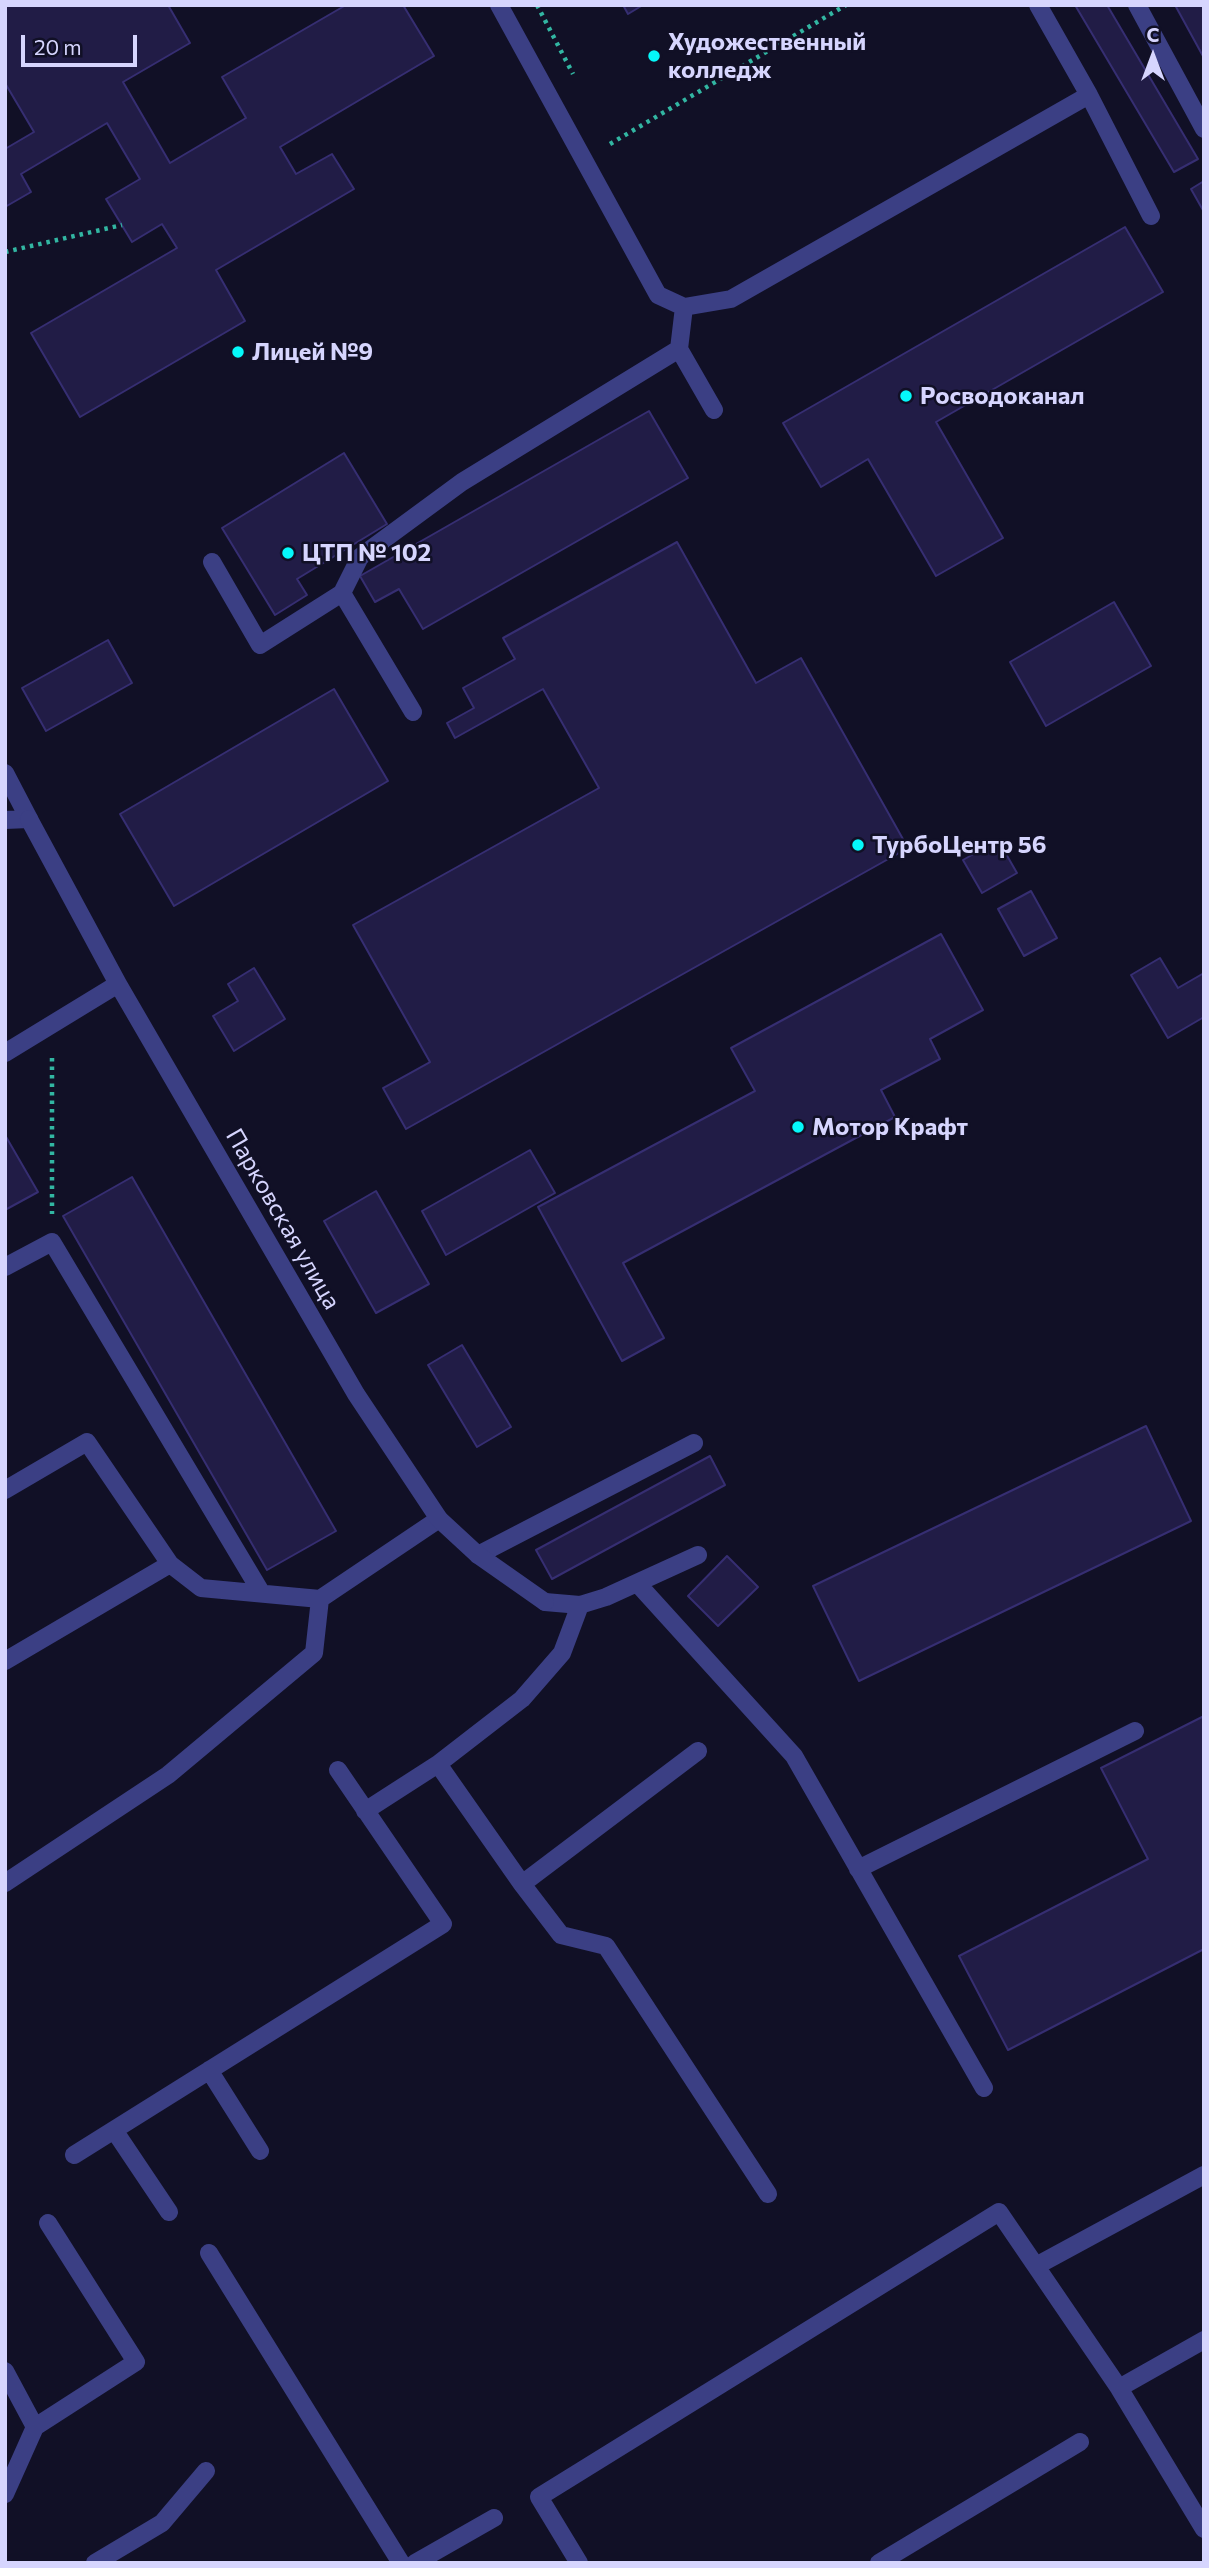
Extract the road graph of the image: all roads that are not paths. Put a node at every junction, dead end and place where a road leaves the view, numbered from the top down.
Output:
1 (499, 5) edge
2 (1038, 5) edge
3 (1137, 5) edge
4 (1089, 95) junction
5 (1204, 129) edge
6 (1151, 216) dead end
7 (684, 307) junction
8 (679, 349) junction
9 (713, 410) dead end
10 (212, 562) dead end
11 (342, 593) junction
12 (413, 712) dead end
13 (5, 773) edge
14 (5, 820) edge
15 (29, 820) junction
16 (118, 984) junction
17 (5, 1053) edge
18 (5, 1267) edge
19 (694, 1443) dead end
20 (5, 1490) edge
21 (439, 1519) junction
22 (478, 1555) junction
23 (698, 1555) dead end
24 (170, 1564) junction
25 (637, 1583) junction
26 (261, 1592) junction
27 (320, 1599) junction
28 (580, 1605) junction
29 (5, 1661) edge
30 (1135, 1731) dead end
31 (698, 1751) dead end
32 (438, 1764) junction
33 (338, 1770) dead end
34 (365, 1811) junction
35 (858, 1869) junction
36 (5, 1883) edge
37 (522, 1884) junction
38 (209, 2070) junction
39 (984, 2088) dead end
40 (114, 2130) junction
41 (260, 2151) dead end
42 (74, 2155) dead end
43 (1204, 2175) edge
44 (768, 2194) dead end
45 (169, 2212) dead end
46 (48, 2222) dead end
47 (209, 2253) dead end
48 (1036, 2266) junction
49 (1204, 2340) edge
50 (5, 2371) edge
51 (1119, 2388) junction
52 (35, 2427) junction
53 (1080, 2442) dead end
54 (206, 2471) dead end
55 (5, 2494) edge
56 (494, 2518) dead end
57 (1204, 2529) edge
58 (95, 2563) edge
59 (401, 2563) edge
60 (415, 2563) edge
61 (579, 2563) edge
62 (879, 2563) edge

1 - 7 street
2 - 4 street
3 - 5 street
4 - 6 street
4 - 7 street
7 - 8 street
8 - 9 street
8 - 11 street
10 - 11 street
11 - 12 street
13 - 15 street, Парковская улица
14 - 15 street
15 - 16 street, Парковская улица
16 - 17 street
16 - 21 street, Парковская улица
18 - 26 street
19 - 22 street
20 - 24 street
21 - 22 street, Парковская улица
21 - 27 street
22 - 28 street, Парковская улица
23 - 25 street
24 - 26 street
24 - 29 street
25 - 28 street
25 - 35 street
26 - 27 street
27 - 36 street
28 - 32 street
30 - 35 street
31 - 37 street
32 - 34 street
32 - 37 street
33 - 34 street
34 - 38 street
35 - 39 street
37 - 44 street
38 - 40 street
38 - 41 street
40 - 42 street
40 - 45 street
43 - 48 street
46 - 52 street
47 - 59 street
48 - 51 street
48 - 61 street
49 - 51 street
50 - 52 street
51 - 57 street
52 - 55 street
53 - 62 street
54 - 58 street
56 - 60 street

